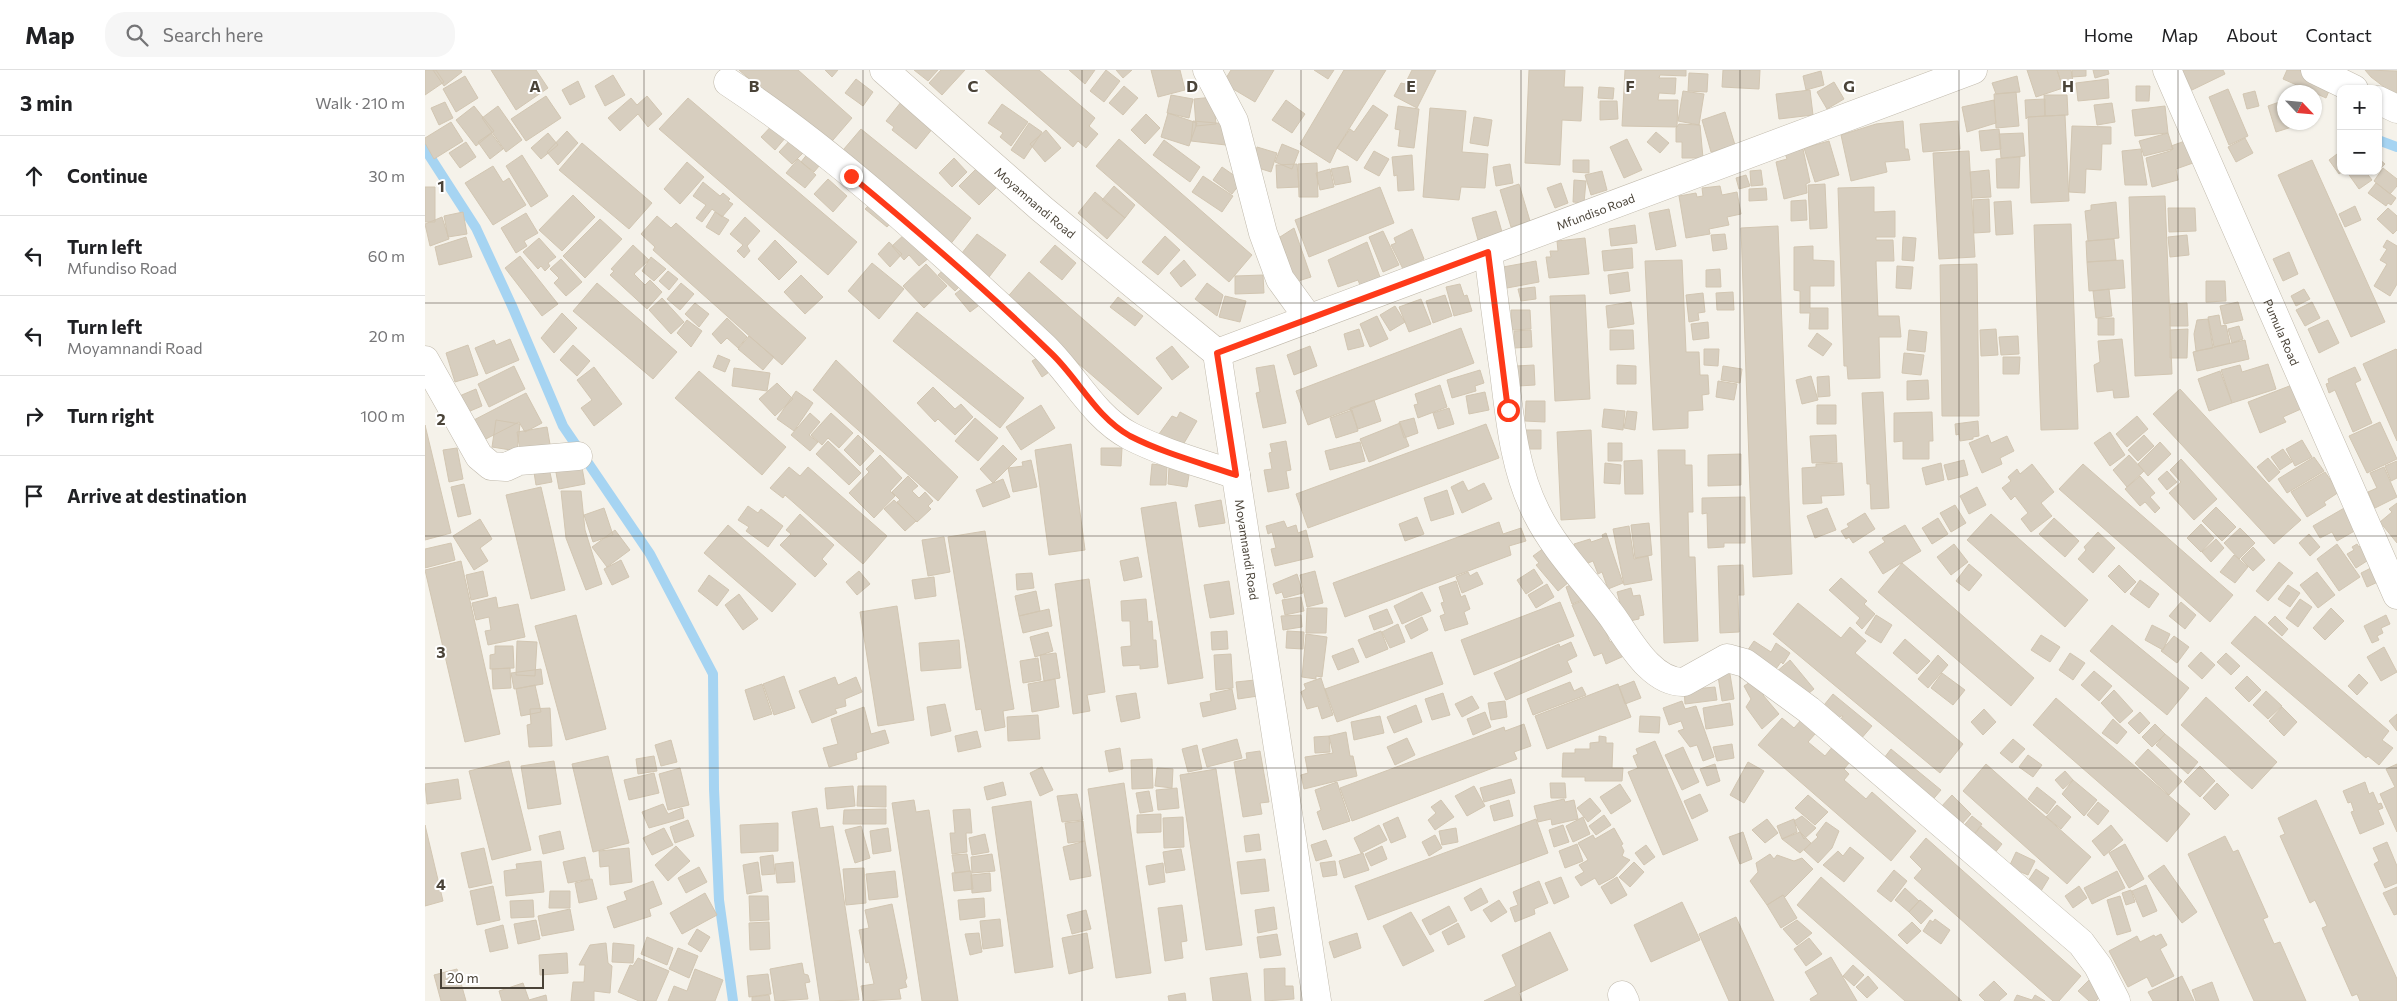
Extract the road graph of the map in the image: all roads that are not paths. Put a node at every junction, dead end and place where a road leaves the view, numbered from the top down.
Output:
1 (884, 70) edge
2 (1207, 70) edge
3 (1973, 70) edge
4 (2167, 70) edge
5 (2315, 70) edge
6 (729, 82) dead end
7 (2347, 85) edge
8 (2382, 102) edge
9 (2397, 109) edge
10 (1488, 252) junction
11 (1309, 319) junction
12 (1217, 353) junction
13 (425, 360) edge
14 (578, 456) dead end
15 (1236, 475) junction
16 (2397, 595) edge
17 (1317, 1001) edge
18 (2116, 1001) edge

1 - 12 street, Moyamnandi Road
2 - 11 street
3 - 10 street, Mfundiso Road
4 - 16 street, Pumula Road
5 - 7 street
6 - 15 street
8 - 9 street
10 - 11 street, Mfundiso Road
10 - 18 street
11 - 12 street, Mfundiso Road
12 - 15 street, Moyamnandi Road
13 - 14 street
15 - 17 street, Moyamnandi Road

